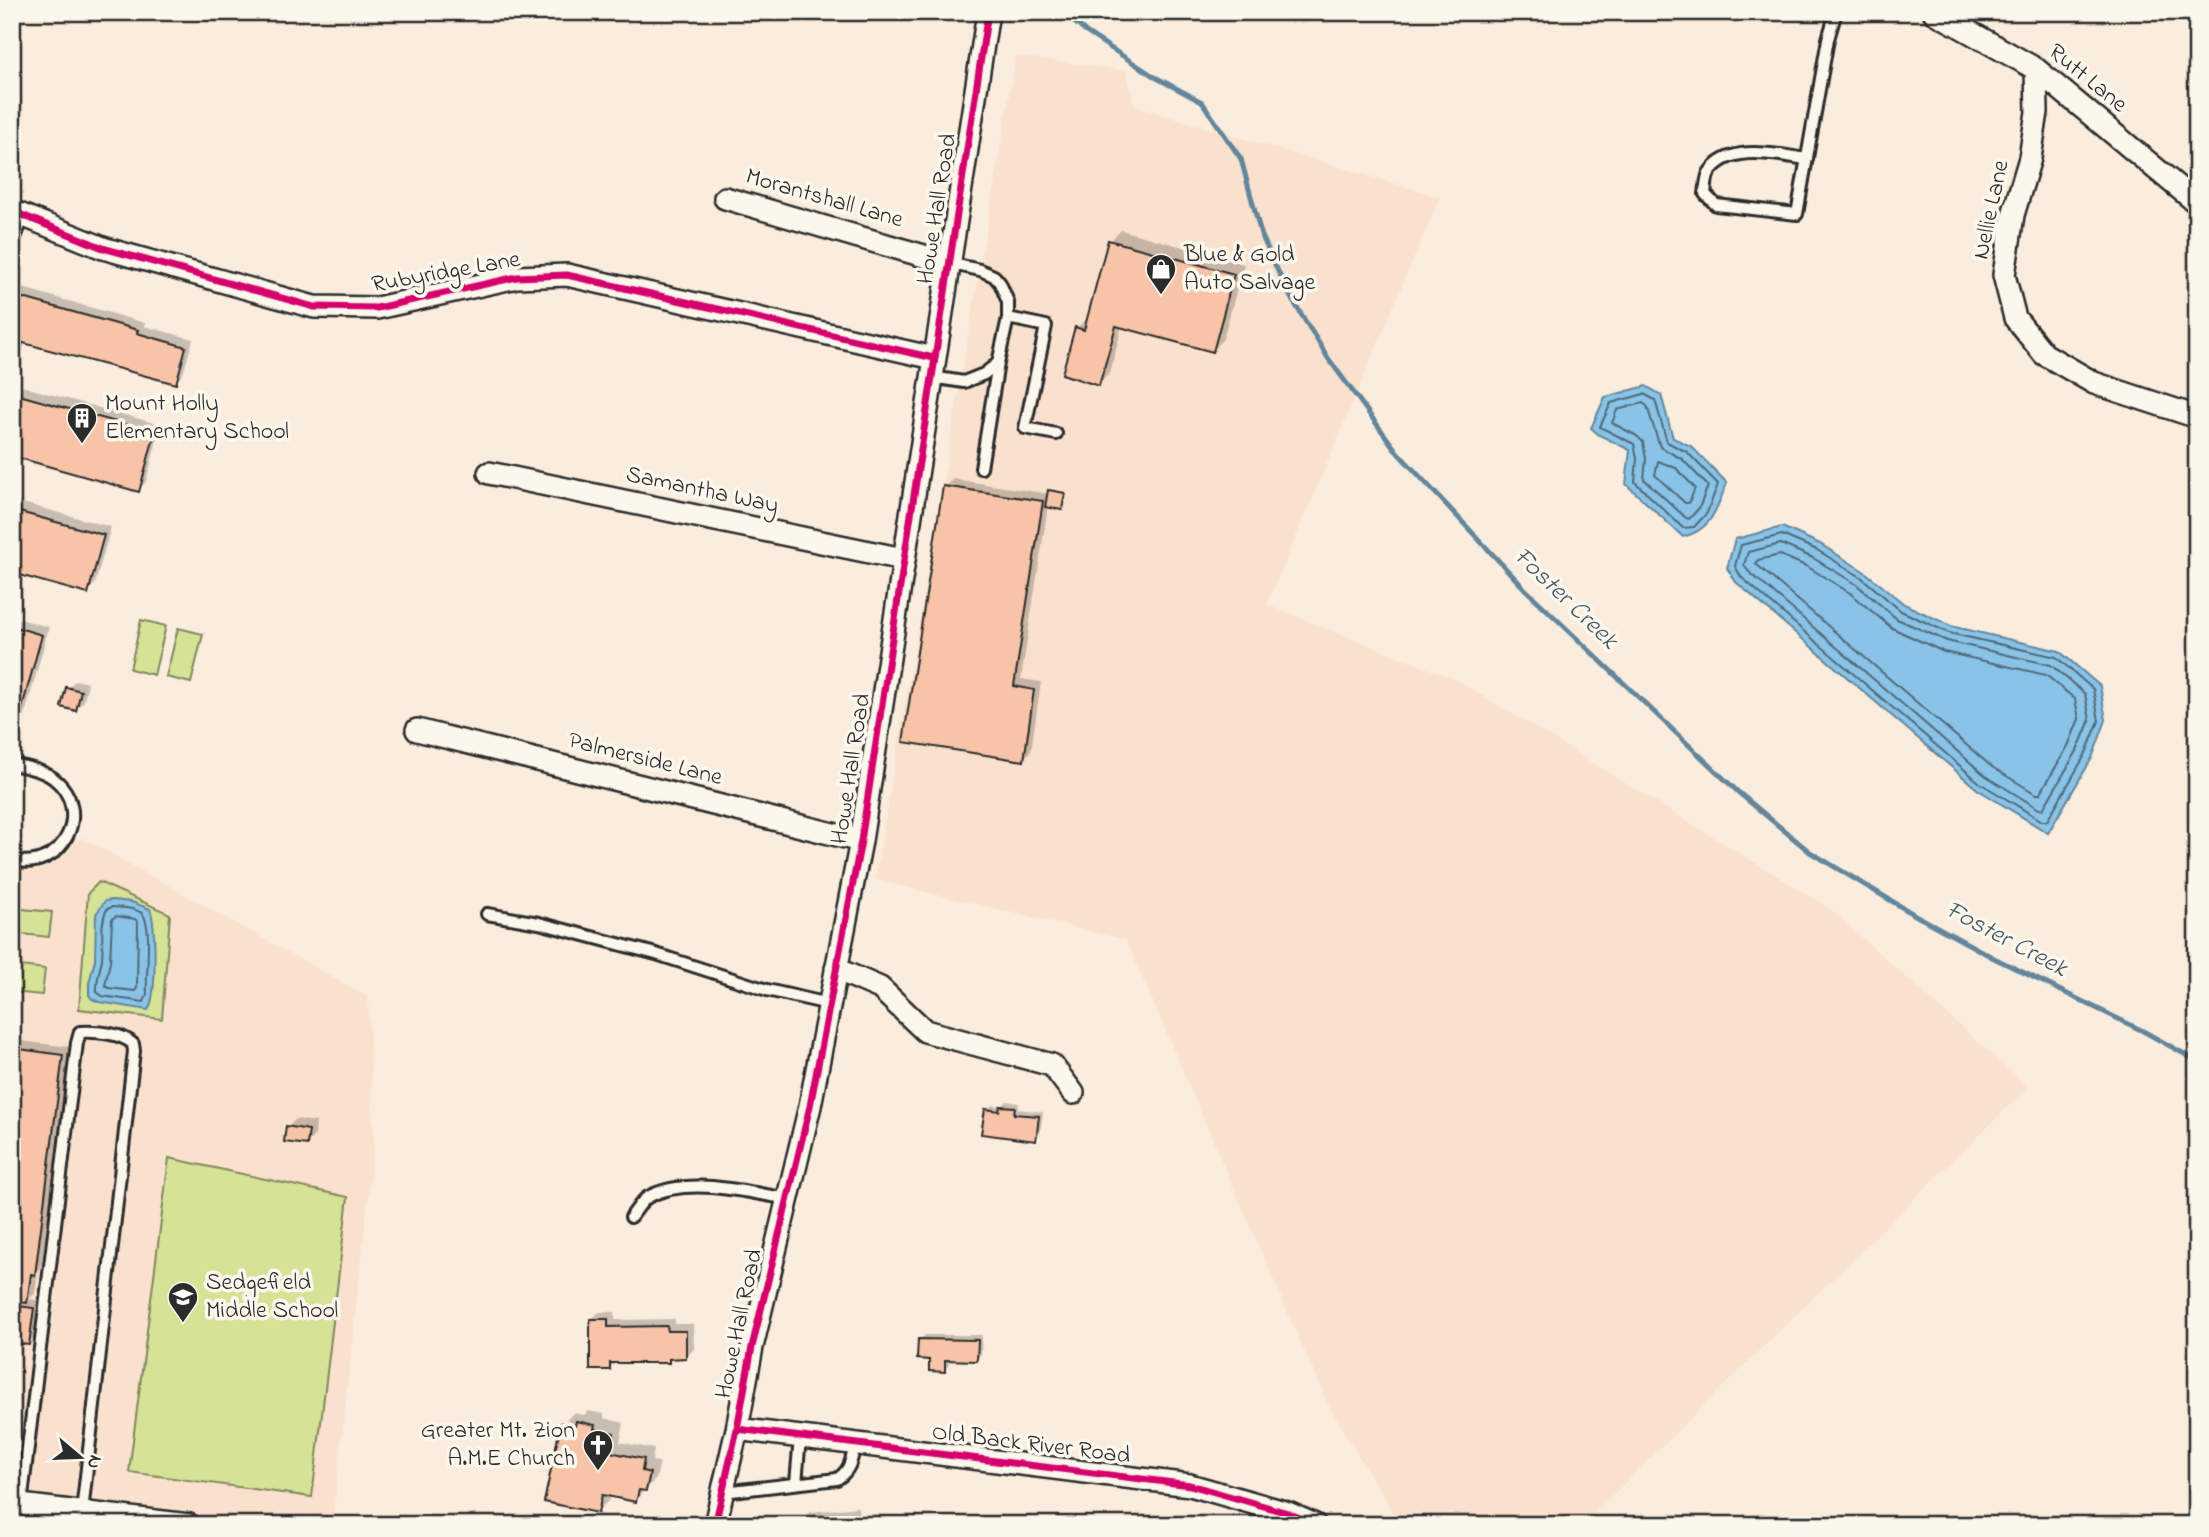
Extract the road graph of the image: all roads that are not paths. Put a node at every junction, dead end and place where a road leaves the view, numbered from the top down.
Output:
1 (988, 12) edge
2 (1836, 12) edge
3 (1934, 12) edge
4 (2036, 69) junction
5 (1807, 159) junction
6 (725, 198) dead end
7 (2197, 204) edge
8 (18, 214) edge
9 (12, 244) edge
10 (948, 263) junction
11 (1008, 318) junction
12 (998, 363) junction
13 (933, 368) junction
14 (2197, 417) edge
15 (1056, 434) dead end
16 (981, 468) dead end
17 (489, 473) dead end
18 (903, 559) junction
19 (417, 730) dead end
20 (12, 764) edge
21 (860, 841) junction
22 (12, 860) edge
23 (487, 914) dead end
24 (836, 968) junction
25 (829, 1004) junction
26 (1073, 1093) dead end
27 (788, 1199) junction
28 (631, 1217) dead end
29 (737, 1429) junction
30 (800, 1437) junction
31 (855, 1443) junction
32 (796, 1483) junction
33 (723, 1492) junction
34 (16, 1504) edge
35 (82, 1512) junction
36 (189, 1525) edge
37 (715, 1525) edge
38 (1315, 1525) edge

1 - 10 street, Howe Hall Road
2 - 5 lane
3 - 4 street, Rutt Lane
4 - 7 street, Rutt Lane
4 - 14 street, Nellie Lane
5 - 5 lane
6 - 10 street, Morantshall Lane
8 - 9 lane
8 - 13 street, Rubyridge Lane
10 - 11 lane
10 - 13 street, Howe Hall Road
11 - 12 lane
11 - 15 lane
12 - 13 lane
12 - 16 lane
13 - 18 street, Howe Hall Road
17 - 18 street, Samantha Way
18 - 21 street, Howe Hall Road
19 - 21 street, Palmerside Lane
20 - 22 lane
21 - 24 street, Howe Hall Road
23 - 25 lane
24 - 25 street, Howe Hall Road
24 - 26 street
25 - 27 street, Howe Hall Road
27 - 28 lane
27 - 29 street, Howe Hall Road
29 - 30 street, Old Back River Road
29 - 33 street, Howe Hall Road
30 - 31 street, Old Back River Road
30 - 32 lane
31 - 32 lane
31 - 38 street, Old Back River Road
32 - 33 lane
33 - 37 street, Howe Hall Road
34 - 35 street
34 - 35 lane
35 - 36 street

